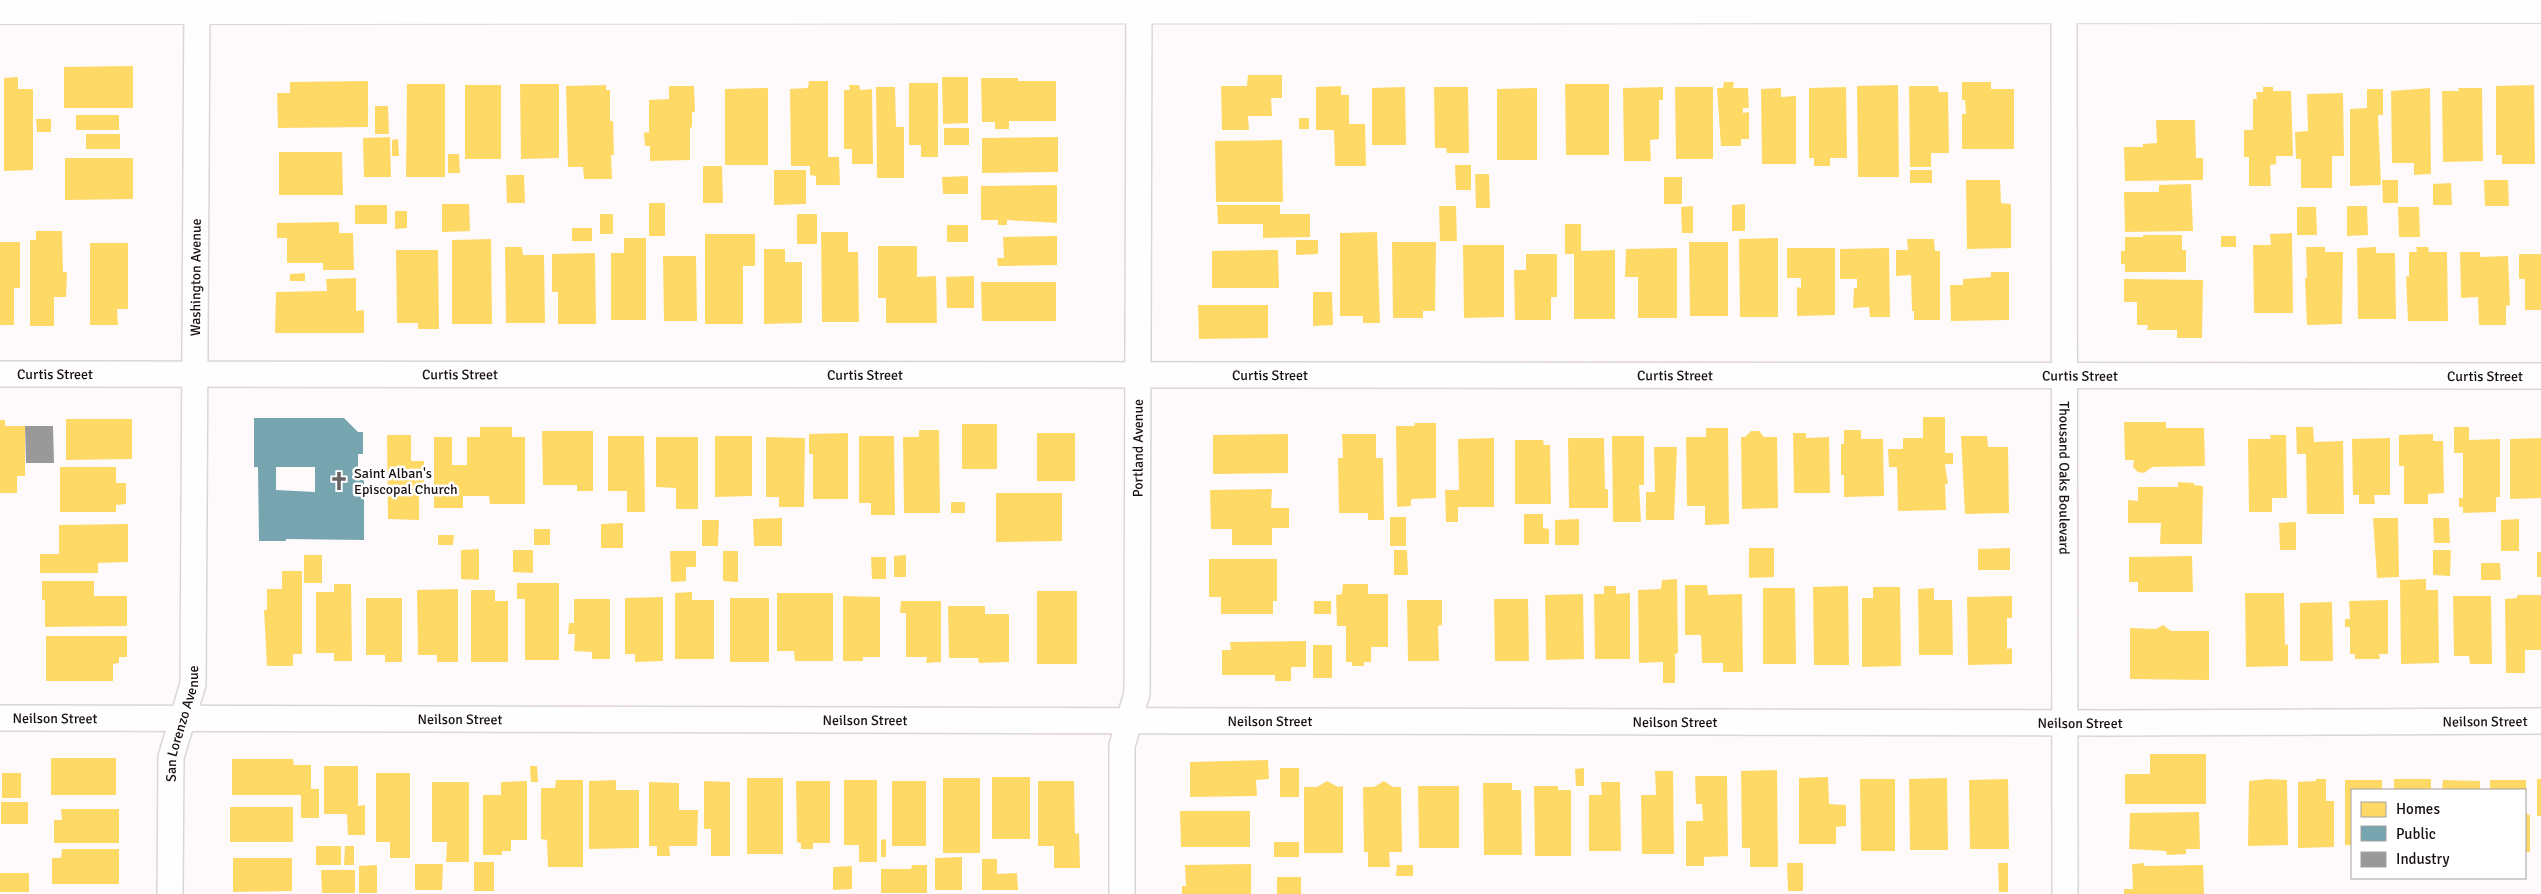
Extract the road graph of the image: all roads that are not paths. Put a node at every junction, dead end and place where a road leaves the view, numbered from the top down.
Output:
1 (197, 5) edge
2 (1139, 5) edge
3 (2064, 5) edge
4 (2541, 9) edge
5 (0, 10) edge
6 (0, 374) edge
7 (195, 374) junction
8 (1139, 375) junction
9 (2064, 375) junction
10 (2541, 376) edge
11 (194, 553) joint
12 (0, 718) edge
13 (183, 719) junction
14 (1130, 721) junction
15 (2541, 721) edge
16 (2066, 723) junction
17 (170, 894) edge
18 (1122, 894) edge
19 (2065, 894) edge

1 - 2 street
1 - 5 street
1 - 7 street, Washington Avenue
2 - 3 street
2 - 8 street, Portland Avenue
3 - 4 street
3 - 9 street, Thousand Oaks Boulevard
6 - 7 street, Curtis Street
7 - 8 street, Curtis Street
7 - 11 street, Washington Avenue
8 - 9 street, Curtis Street
8 - 14 street, Portland Avenue
9 - 10 street, Curtis Street
9 - 16 street, Thousand Oaks Boulevard
11 - 13 street, San Lorenzo Avenue
12 - 13 street, Neilson Street
13 - 14 street, Neilson Street
13 - 17 street, San Lorenzo Avenue
14 - 16 street, Neilson Street
14 - 18 street, Portland Avenue
15 - 16 street, Neilson Street
16 - 19 street, Thousand Oaks Boulevard

